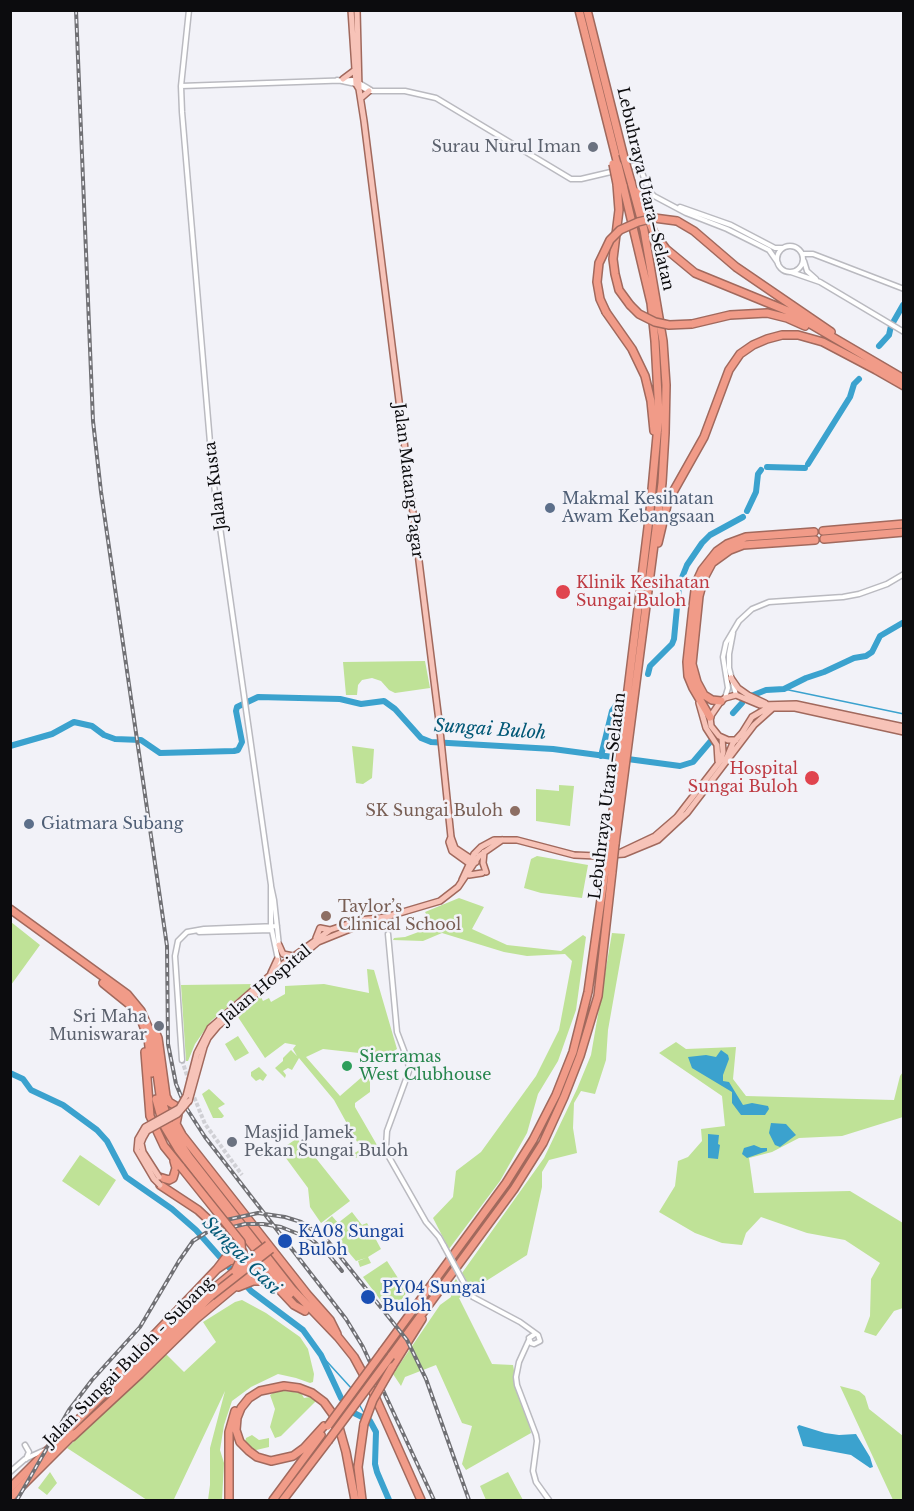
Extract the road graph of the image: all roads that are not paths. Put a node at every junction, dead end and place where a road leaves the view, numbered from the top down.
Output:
1 (189, 10) edge
2 (351, 10) edge
3 (357, 10) edge
4 (579, 10) edge
5 (587, 10) edge
6 (359, 43) junction
7 (353, 48) junction
8 (357, 70) junction
9 (340, 80) junction
10 (359, 85) junction
11 (181, 86) junction
12 (370, 91) junction
13 (361, 98) junction
14 (631, 182) junction
15 (620, 185) junction
16 (673, 205) junction
17 (783, 248) junction
18 (802, 254) junction
19 (803, 260) junction
20 (778, 263) junction
21 (791, 272) junction
22 (820, 282) junction
23 (903, 289) edge
24 (903, 332) edge
25 (879, 368) junction
26 (903, 379) edge
27 (903, 386) edge
28 (655, 464) junction
29 (903, 524) edge
30 (814, 532) dead end
31 (903, 532) edge
32 (774, 535) junction
33 (815, 540) dead end
34 (775, 543) junction
35 (903, 574) edge
36 (647, 597) junction
37 (734, 629) junction
38 (731, 678) junction
39 (695, 694) junction
40 (736, 695) junction
41 (723, 699) junction
42 (748, 701) junction
43 (774, 706) junction
44 (710, 717) junction
45 (751, 719) junction
46 (903, 729) edge
47 (747, 736) junction
48 (722, 738) junction
49 (736, 740) junction
50 (625, 743) junction
51 (719, 767) junction
52 (451, 837) junction
53 (457, 850) junction
54 (482, 850) junction
55 (472, 862) junction
56 (609, 872) junction
57 (467, 875) junction
58 (461, 882) junction
59 (270, 885) junction
60 (10, 909) edge
61 (10, 914) edge
62 (271, 920) junction
63 (372, 920) junction
64 (263, 926) junction
65 (274, 928) junction
66 (348, 929) junction
67 (330, 930) junction
68 (192, 931) junction
69 (322, 934) junction
70 (388, 934) dead end
71 (315, 939) junction
72 (279, 945) junction
73 (295, 955) junction
74 (277, 960) junction
75 (282, 968) junction
76 (267, 980) junction
77 (127, 994) junction
78 (137, 1015) junction
79 (182, 1060) tunnel mouth
80 (157, 1093) junction
81 (187, 1099) junction
82 (179, 1111) junction
83 (171, 1156) junction
84 (189, 1157) junction
85 (160, 1181) junction
86 (250, 1222) junction
87 (226, 1235) junction
88 (270, 1247) junction
89 (228, 1259) junction
90 (235, 1271) junction
91 (246, 1280) junction
92 (276, 1286) junction
93 (426, 1308) junction
94 (305, 1311) junction
95 (526, 1328) junction
96 (535, 1334) junction
97 (338, 1337) junction
98 (530, 1338) junction
99 (534, 1344) junction
100 (524, 1352) junction
101 (134, 1368) junction
102 (78, 1419) junction
103 (326, 1426) junction
104 (72, 1437) junction
105 (54, 1443) junction
106 (25, 1445) dead end
107 (26, 1459) junction
108 (10, 1472) edge
109 (10, 1488) edge
110 (10, 1498) edge
111 (229, 1500) edge
112 (273, 1500) edge
113 (283, 1500) edge
114 (358, 1500) edge
115 (416, 1500) edge
116 (421, 1500) edge
117 (549, 1500) edge

1 - 11 street, Jalan Kusta
2 - 7 main road
3 - 6 main road
4 - 15 highway, Lebuhraya Utara–Selatan, bridge
5 - 14 highway, Lebuhraya Utara–Selatan, bridge
6 - 7 main road
6 - 8 main road
7 - 8 main road
8 - 9 main road
8 - 10 main road
8 - 10 main road
9 - 10 street
9 - 11 street
10 - 12 street
10 - 13 main road, Jalan Matang Pagar
11 - 59 street, Jalan Kusta
12 - 13 main road
12 - 16 street
13 - 52 main road, Jalan Matang Pagar
14 - 25 highway
14 - 36 highway, Lebuhraya Utara–Selatan
15 - 25 highway, bridge
15 - 28 highway, Lebuhraya Utara–Selatan
16 - 17 street
16 - 20 street
17 - 18 street
17 - 20 street
18 - 19 street
18 - 23 street
19 - 21 street
19 - 22 street
20 - 21 street
21 - 22 street
22 - 24 street
25 - 26 highway
25 - 27 highway
25 - 28 highway, bridge
25 - 36 highway
28 - 50 highway, Lebuhraya Utara–Selatan
29 - 31 highway
30 - 32 highway
32 - 34 highway
32 - 39 highway
33 - 34 highway
34 - 41 highway
35 - 37 street
36 - 50 highway, Lebuhraya Utara–Selatan
37 - 38 street
37 - 41 street
38 - 40 street
38 - 43 main road
39 - 44 highway
39 - 51 main road
40 - 41 main road
40 - 42 main road
41 - 44 main road
42 - 43 main road, Jalan Hospital
42 - 45 main road
43 - 45 main road, Jalan Hospital
43 - 46 main road, Jalan Hospital
43 - 47 main road, Jalan Hospital
44 - 48 main road
45 - 47 main road
45 - 49 main road, Jalan Hospital
47 - 51 main road, Jalan Hospital
48 - 49 main road
48 - 51 main road, Jalan Hospital
49 - 51 main road, Jalan Hospital
50 - 56 highway, Lebuhraya Utara–Selatan, bridge
51 - 54 main road, Jalan Hospital
52 - 53 main road, Jalan Matang Pagar
52 - 55 main road
53 - 54 main road
53 - 55 main road
54 - 55 main road, Jalan Hospital
54 - 57 main road
55 - 57 main road, Jalan Hospital
55 - 58 main road, Jalan Hospital
56 - 93 highway, Lebuhraya Utara–Selatan
56 - 103 highway, Lebuhraya Utara–Selatan, bridge
57 - 58 main road, Jalan Hospital
58 - 63 main road, Jalan Hospital
59 - 62 street, Jalan Kusta
59 - 65 street, Jalan Kusta
60 - 77 highway
61 - 78 highway
62 - 64 street
62 - 65 street, Jalan Kusta
63 - 66 main road, Jalan Hospital
63 - 67 main road, Jalan Hospital
64 - 65 street
64 - 68 street
65 - 68 street
65 - 72 street, Jalan Kusta
65 - 74 street, Jalan Kusta
66 - 69 main road
66 - 75 main road, Jalan Hospital
67 - 69 main road, Jalan Hospital
67 - 71 main road
68 - 79 street
69 - 71 main road, Jalan Hospital
70 - 95 street, bridge
71 - 73 main road, Jalan Hospital
72 - 73 main road
72 - 75 street, Jalan Kusta
73 - 75 main road, Jalan Hospital
74 - 75 street, Jalan Kusta
74 - 76 main road
75 - 76 main road, Jalan Hospital
75 - 81 main road, Jalan Hospital
76 - 81 main road, Jalan Hospital
77 - 80 highway
77 - 82 highway
78 - 80 highway
78 - 83 highway
80 - 84 highway
80 - 94 highway
81 - 82 main road, Jalan Hospital, bridge
82 - 85 main road, bridge
82 - 86 highway
83 - 85 highway
83 - 90 highway, bridge
84 - 86 highway
84 - 97 highway
85 - 87 highway
86 - 88 highway
87 - 89 highway
87 - 92 highway
88 - 90 highway, Jalan Sungai Buloh - Subang, bridge
88 - 97 highway
88 - 101 highway, Jalan Sungai Buloh - Subang, bridge
89 - 91 highway
89 - 102 highway
90 - 101 highway, Jalan Sungai Buloh - Subang, bridge
91 - 92 highway
91 - 104 highway
92 - 94 highway
93 - 113 highway, Lebuhraya Utara–Selatan, bridge
93 - 114 highway, bridge
94 - 115 highway
95 - 96 street
95 - 98 street
96 - 98 street
96 - 99 street
97 - 116 highway
98 - 99 street
98 - 100 street
99 - 100 street
100 - 117 street
101 - 102 highway, Jalan Sungai Buloh - Subang
101 - 104 highway, Jalan Sungai Buloh - Subang
102 - 105 highway, Jalan Sungai Buloh - Subang
103 - 112 highway, Lebuhraya Utara–Selatan
103 - 114 highway
104 - 110 highway, Jalan Sungai Buloh - Subang
105 - 107 street
105 - 109 highway, Jalan Sungai Buloh - Subang
106 - 107 street
107 - 108 street
111 - 114 highway

